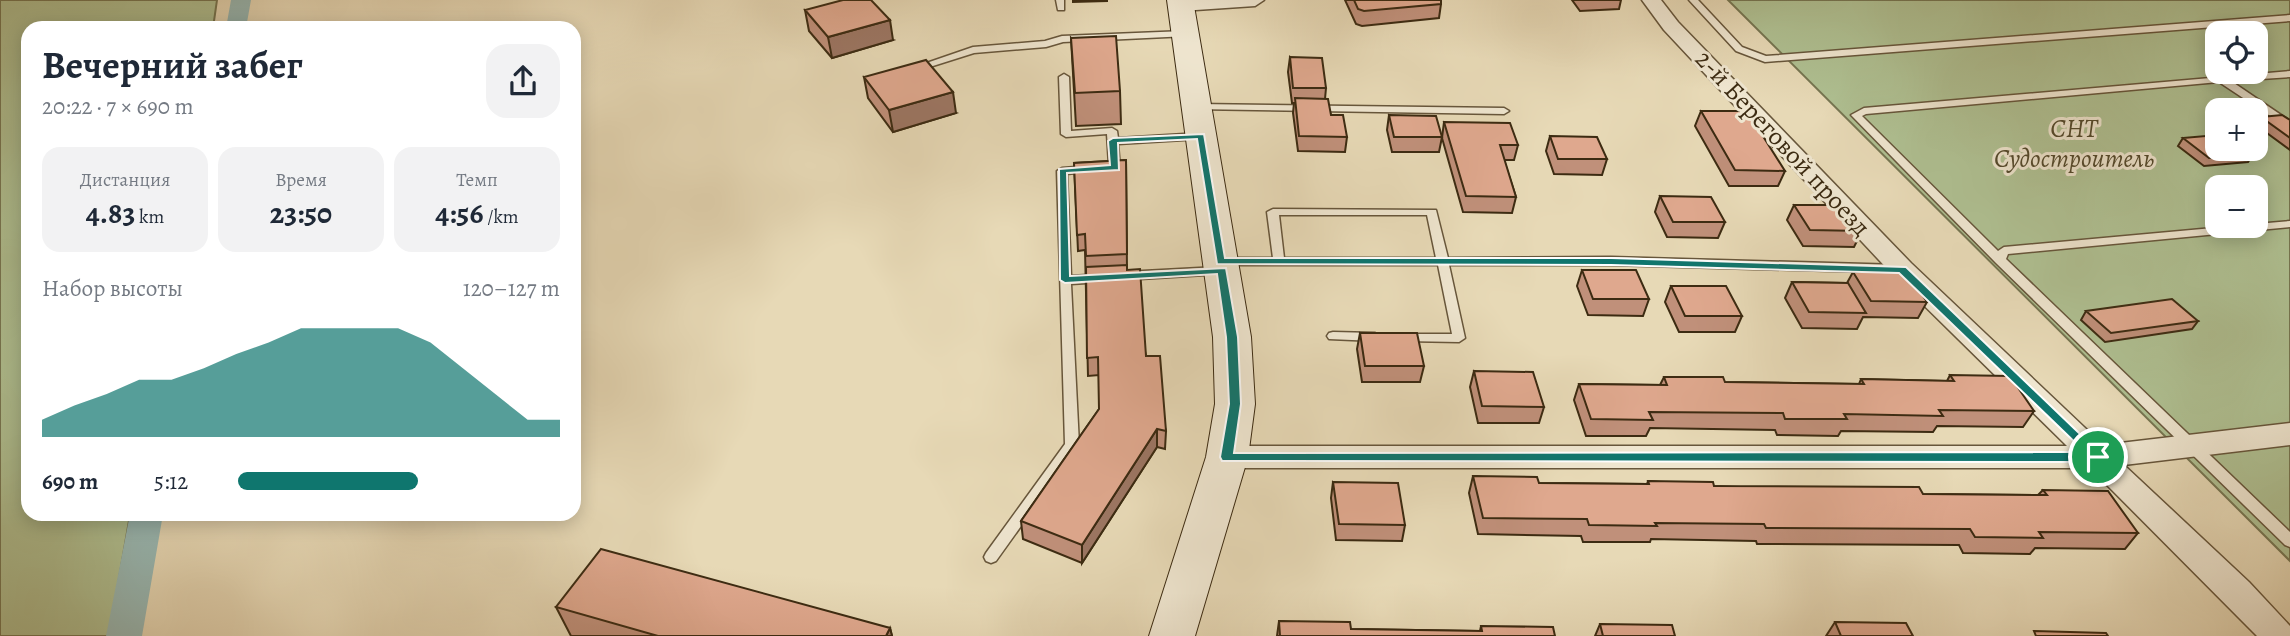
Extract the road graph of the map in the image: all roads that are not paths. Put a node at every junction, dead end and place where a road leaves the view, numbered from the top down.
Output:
1 (1255, 0) edge
2 (1651, 0) edge
3 (1693, 0) edge
4 (1182, 13) edge
5 (2290, 18) edge
6 (903, 72) edge
7 (2290, 74) edge
8 (2268, 76) edge
9 (1065, 77) dead end
10 (2205, 80) edge
11 (2228, 84) edge
12 (1504, 111) dead end
13 (1199, 122) junction
14 (2290, 126) edge
15 (1113, 141) junction
16 (2290, 224) edge
17 (2000, 260) junction
18 (1279, 262) junction
19 (1443, 262) junction
20 (1221, 266) junction
21 (1902, 270) junction
22 (1065, 280) junction
23 (1333, 336) dead end
24 (2290, 435) edge
25 (2193, 446) junction
26 (1227, 457) junction
27 (2098, 457) junction
28 (2290, 541) edge
29 (991, 557) dead end
30 (1172, 636) edge
31 (2278, 636) edge

1 - 4 street
2 - 21 street, 2-й Береговой проезд
3 - 5 lane
4 - 6 lane
4 - 13 main road
7 - 8 lane
9 - 15 lane
10 - 17 lane
11 - 14 lane
12 - 13 lane
13 - 15 lane
13 - 20 main road
15 - 22 lane
16 - 17 lane
17 - 25 lane
18 - 19 lane
18 - 19 lane
18 - 20 lane
19 - 21 lane
19 - 23 lane
20 - 22 lane
20 - 26 main road
21 - 27 street, 2-й Береговой проезд
22 - 29 lane
24 - 25 street
25 - 27 street
25 - 28 lane
26 - 27 street
26 - 30 main road
27 - 31 street, 2-й Береговой проезд

